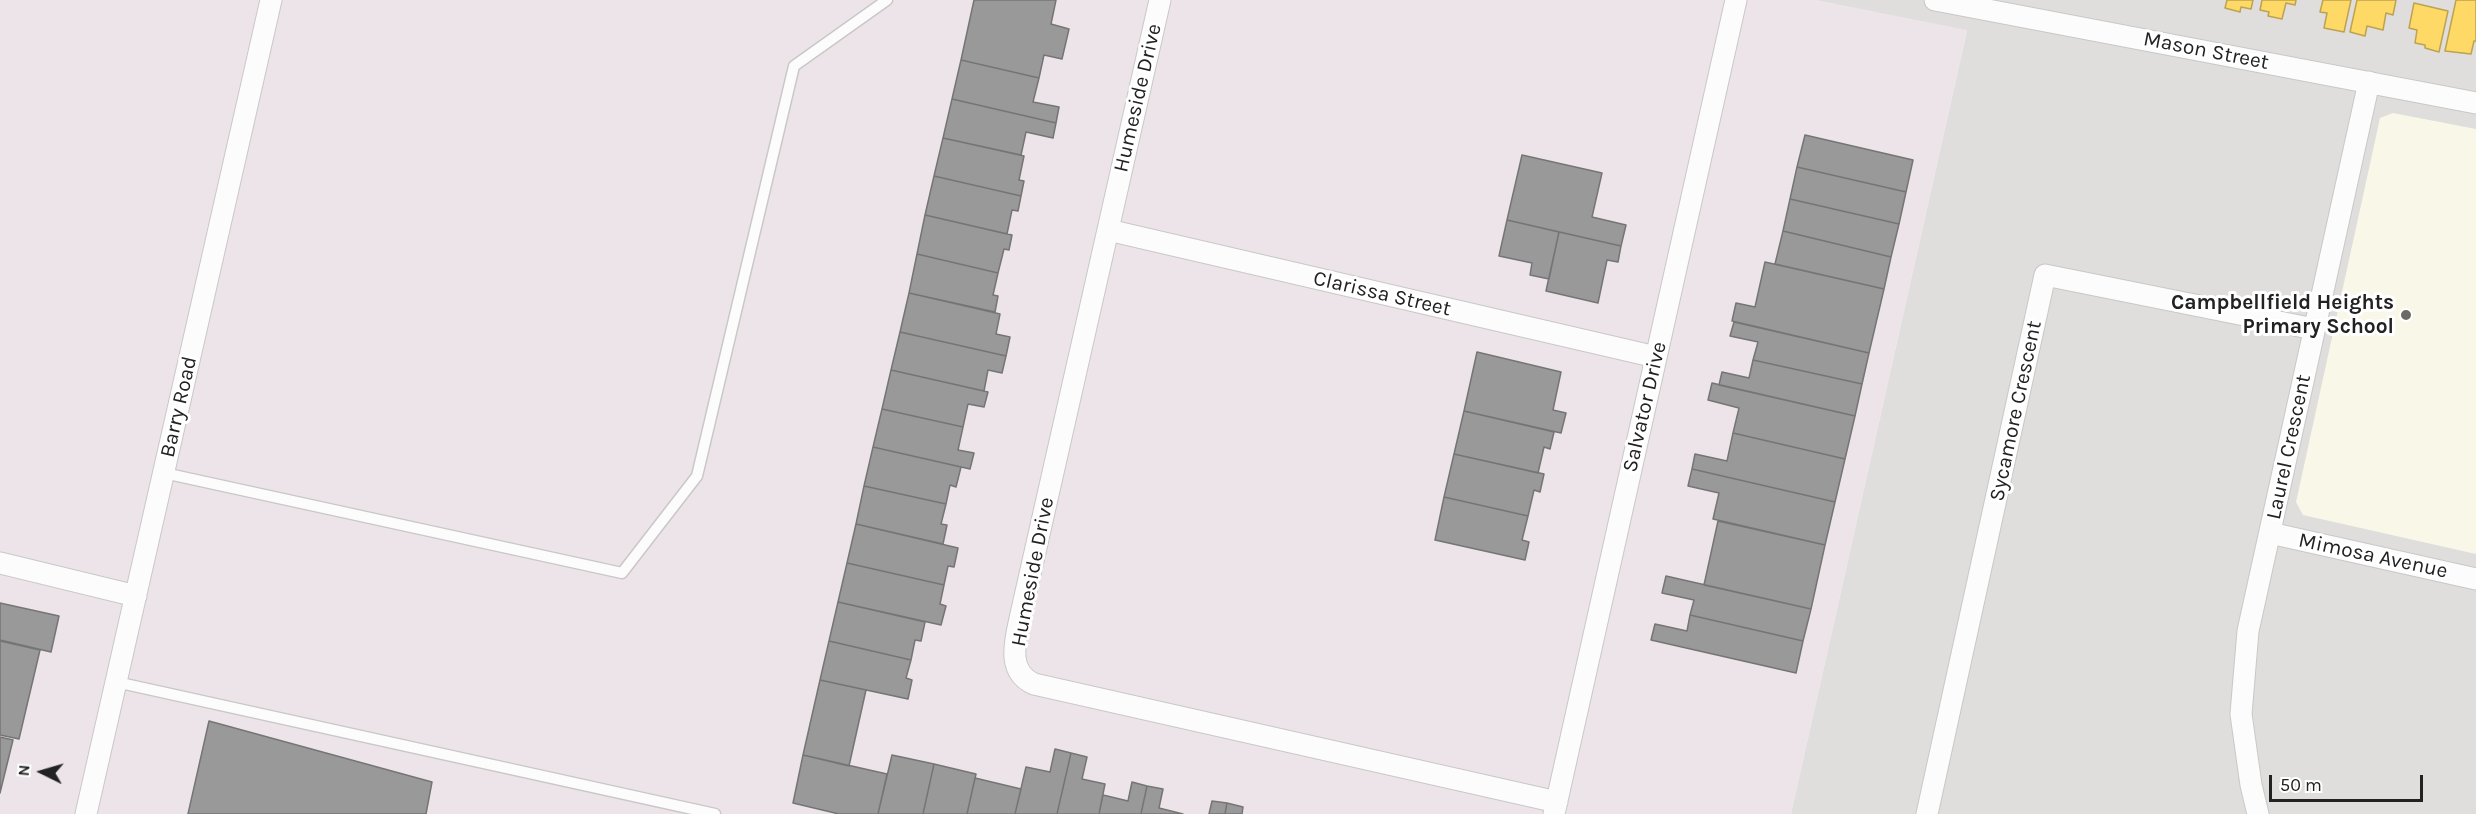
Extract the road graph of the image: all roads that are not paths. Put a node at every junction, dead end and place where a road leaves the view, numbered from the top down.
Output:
1 (271, 0) edge
2 (887, 0) edge
3 (1160, 0) edge
4 (1736, 0) edge
5 (1935, 0) edge
6 (2369, 82) junction
7 (2476, 103) edge
8 (1108, 230) junction
9 (2314, 329) junction
10 (1656, 357) junction
11 (164, 473) junction
12 (2270, 533) junction
13 (0, 564) edge
14 (2476, 579) edge
15 (136, 596) junction
16 (116, 682) junction
17 (1556, 808) edge
18 (86, 814) edge
19 (715, 814) edge
20 (1927, 814) edge
21 (2258, 814) edge

1 - 11 street, Barry Road
2 - 11 lane
3 - 8 street, Humeside Drive
4 - 10 street, Salvator Drive
5 - 6 street, Mason Street
6 - 7 street, Mason Street
6 - 9 street, Laurel Crescent
8 - 10 street, Clarissa Street
8 - 17 street, Humeside Drive
9 - 12 street, Laurel Crescent
9 - 20 street, Sycamore Crescent
10 - 17 street, Salvator Drive
11 - 15 street, Barry Road
12 - 14 street, Mimosa Avenue
12 - 21 street, Laurel Crescent
13 - 15 street
15 - 16 street, Barry Road
16 - 18 street, Barry Road
16 - 19 lane

